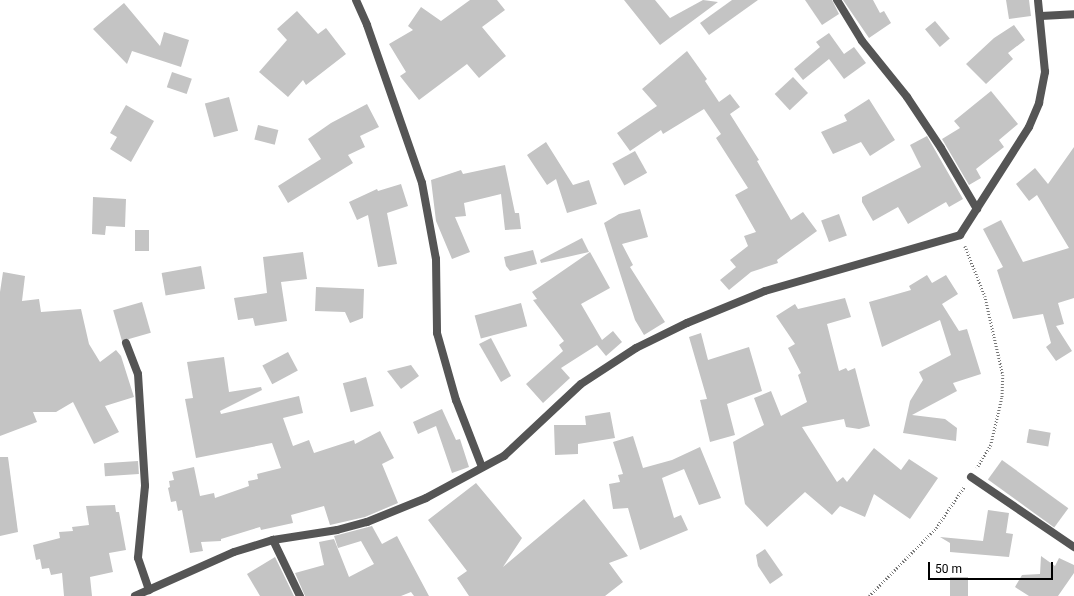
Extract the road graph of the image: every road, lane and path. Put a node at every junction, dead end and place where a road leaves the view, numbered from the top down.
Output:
1 (356, 0) edge
2 (837, 0) edge
3 (1038, 0) edge
4 (1074, 14) edge
5 (1041, 16) junction
6 (977, 209) junction
7 (960, 235) junction
8 (126, 343) dead end
9 (482, 467) junction
10 (971, 477) junction
11 (273, 540) junction
12 (1074, 547) edge
13 (149, 590) junction
14 (135, 596) edge
15 (300, 596) edge
16 (869, 596) edge

1 - 9 street
2 - 6 street
3 - 5 street
4 - 5 street
5 - 6 street
6 - 7 street
7 - 9 street
7 - 10 path
8 - 13 street
9 - 11 street
10 - 12 street
10 - 16 path
11 - 13 street
11 - 15 street
13 - 14 street

